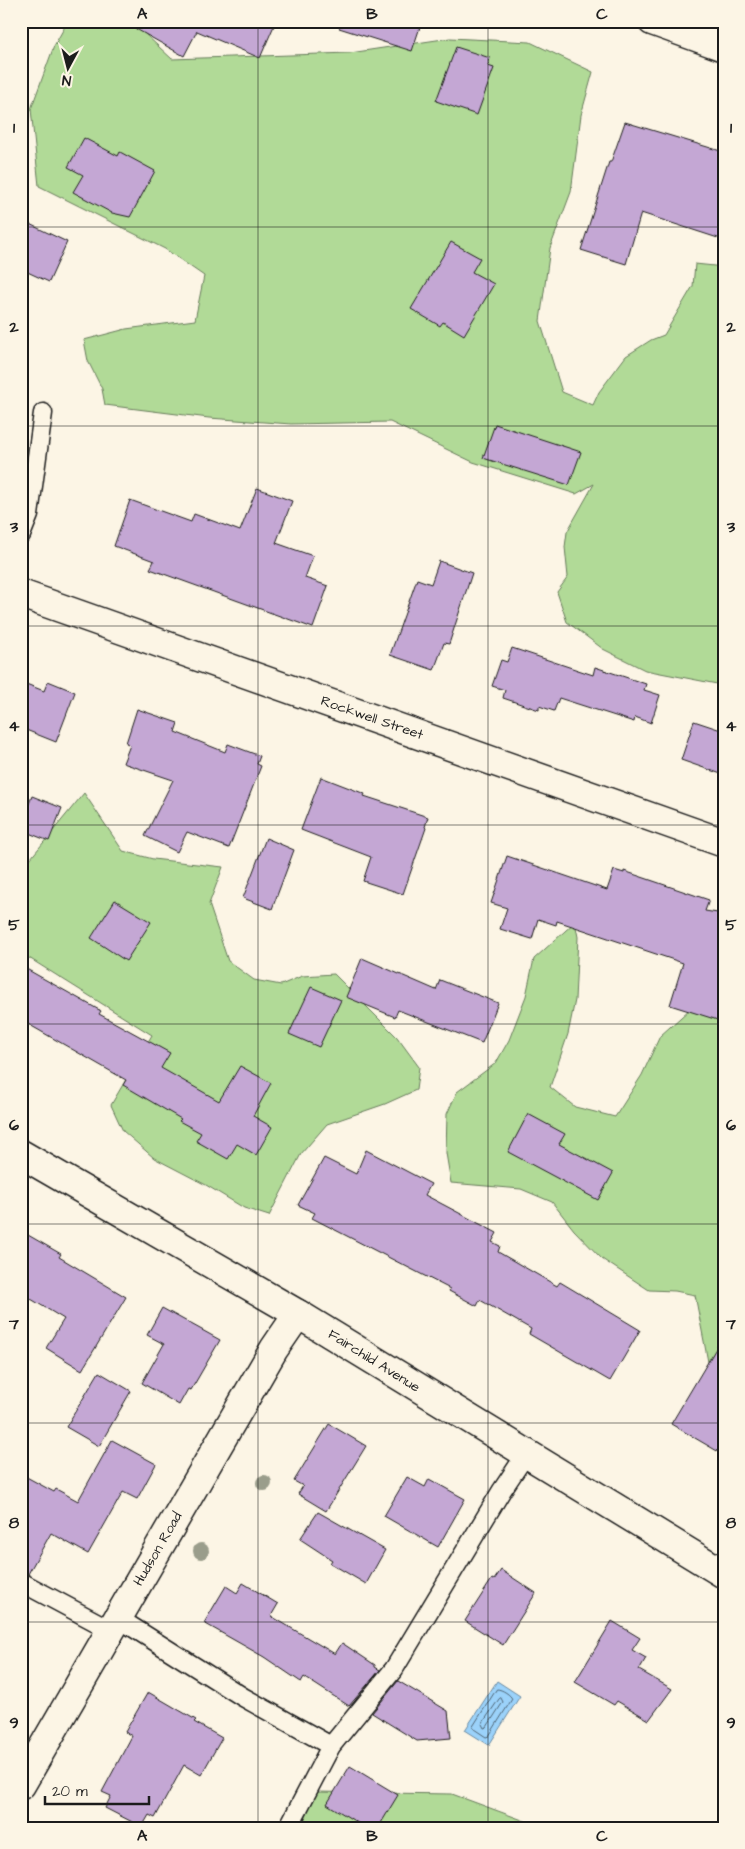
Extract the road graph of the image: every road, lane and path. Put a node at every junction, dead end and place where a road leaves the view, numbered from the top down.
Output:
1 (652, 21) edge
2 (724, 47) edge
3 (43, 413) dead end
4 (21, 535) edge
5 (21, 594) edge
6 (724, 843) edge
7 (21, 1154) edge
8 (298, 1314) junction
9 (526, 1454) junction
10 (724, 1574) edge
11 (21, 1582) edge
12 (115, 1624) junction
13 (331, 1746) junction
14 (21, 1786) edge
15 (288, 1828) edge

1 - 2 street
3 - 4 lane
5 - 6 street, Rockwell Street
7 - 8 street, Fairchild Avenue
8 - 9 street, Fairchild Avenue
8 - 12 street, Hudson Road
9 - 10 street, Fairchild Avenue
9 - 13 lane
11 - 12 lane
12 - 13 lane
12 - 14 street, Hudson Road
13 - 15 lane

